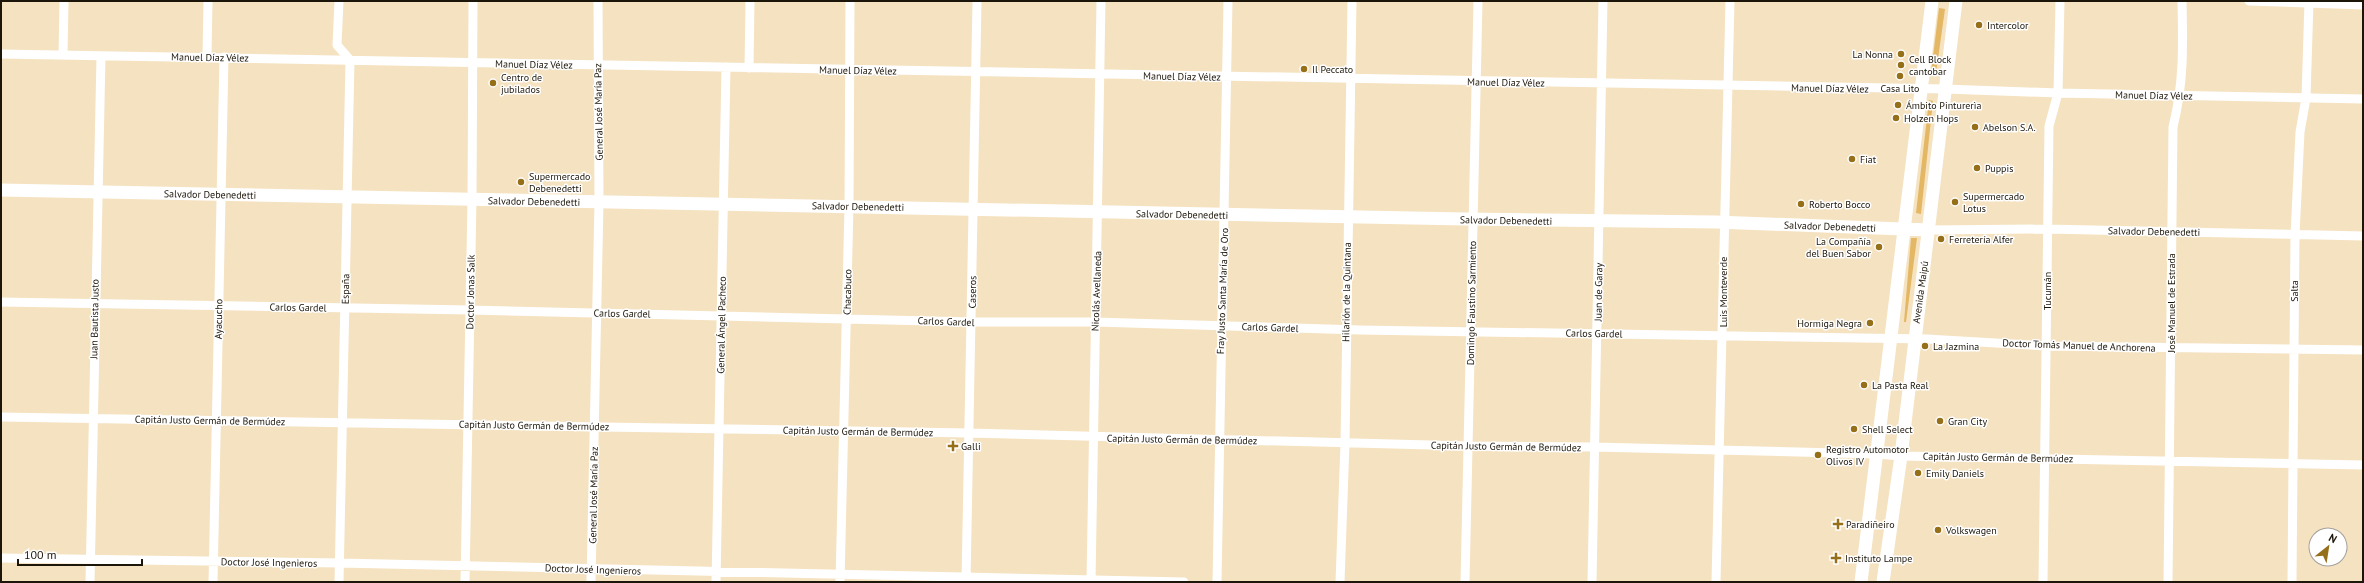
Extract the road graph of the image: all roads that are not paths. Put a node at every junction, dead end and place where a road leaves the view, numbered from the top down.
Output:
1 (64, 1) edge
2 (208, 1) edge
3 (339, 1) edge
4 (473, 1) edge
5 (598, 1) edge
6 (750, 1) edge
7 (850, 1) edge
8 (977, 1) edge
9 (1101, 1) edge
10 (1228, 1) edge
11 (1352, 1) edge
12 (1478, 1) edge
13 (1603, 1) edge
14 (1730, 1) edge
15 (1932, 1) edge
16 (1956, 1) edge
17 (2060, 1) edge
18 (2182, 1) edge
19 (2249, 1) edge
20 (2309, 2) edge
21 (2363, 4) edge
22 (1, 54) edge
23 (63, 55) junction
24 (100, 56) junction
25 (207, 56) junction
26 (224, 57) junction
27 (350, 60) junction
28 (472, 63) junction
29 (597, 65) junction
30 (726, 67) junction
31 (749, 68) junction
32 (850, 70) junction
33 (976, 72) junction
34 (1100, 74) junction
35 (1226, 77) junction
36 (1350, 79) junction
37 (1476, 81) junction
38 (1602, 84) junction
39 (1728, 86) junction
40 (1920, 89) junction
41 (1945, 89) junction
42 (2058, 94) junction
43 (2181, 95) junction
44 (2306, 98) junction
45 (2363, 99) edge
46 (1, 190) edge
47 (97, 192) junction
48 (221, 194) junction
49 (346, 197) junction
50 (472, 199) junction
51 (598, 202) junction
52 (723, 204) junction
53 (849, 206) junction
54 (974, 209) junction
55 (1099, 211) junction
56 (1224, 215) junction
57 (1347, 216) junction
58 (1473, 220) junction
59 (1599, 221) junction
60 (1724, 222) junction
61 (1904, 229) junction
62 (2046, 229) junction
63 (1929, 230) junction
64 (2171, 231) junction
65 (2294, 235) junction
66 (2363, 236) edge
67 (1, 302) edge
68 (94, 304) junction
69 (219, 305) junction
70 (345, 308) junction
71 (470, 310) junction
72 (597, 312) junction
73 (721, 315) junction
74 (847, 318) junction
75 (972, 322) junction
76 (1095, 322) junction
77 (1220, 326) junction
78 (1345, 330) junction
79 (1471, 330) junction
80 (1597, 333) junction
81 (1723, 335) junction
82 (1891, 338) junction
83 (1914, 338) junction
84 (2046, 346) junction
85 (2172, 348) junction
86 (2294, 350) junction
87 (2363, 350) edge
88 (1, 416) edge
89 (92, 417) junction
90 (216, 421) junction
91 (342, 422) junction
92 (468, 424) junction
93 (594, 426) junction
94 (719, 429) junction
95 (844, 431) junction
96 (969, 433) junction
97 (1094, 437) junction
98 (1220, 439) junction
99 (1345, 443) junction
100 (1468, 446) junction
101 (1594, 447) junction
102 (1720, 449) junction
103 (1877, 454) junction
104 (1901, 456) junction
105 (2045, 457) junction
106 (2170, 460) junction
107 (2292, 463) junction
108 (2363, 465) edge
109 (1, 558) edge
110 (90, 560) junction
111 (213, 562) junction
112 (340, 563) junction
113 (466, 566) junction
114 (591, 569) junction
115 (716, 572) junction
116 (840, 578) edge
117 (966, 580) edge
118 (1091, 581) edge
119 (90, 582) edge
120 (213, 582) edge
121 (339, 582) edge
122 (465, 582) edge
123 (591, 582) edge
124 (716, 582) edge
125 (1184, 582) edge
126 (1217, 582) edge
127 (1340, 582) edge
128 (1465, 582) edge
129 (1592, 582) edge
130 (1716, 582) edge
131 (1861, 582) edge
132 (1883, 582) edge
133 (2043, 582) edge
134 (2168, 582) edge
135 (2292, 582) edge

1 - 23 street
2 - 25 street
3 - 27 street
4 - 28 street, Doctor Jonas Salk
5 - 29 street, General José María Paz
6 - 31 street
7 - 32 street, Chacabuco
8 - 33 street, Caseros
9 - 34 street, Nicolás Avellaneda
10 - 35 street, Fray Justo Santa María de Oro
11 - 36 street, Hilarión de la Quintana
12 - 37 street, Domingo Faustino Sarmiento
13 - 38 street, Juan de Garay
14 - 39 street, Luis Monteverde
15 - 40 street
16 - 41 street, Avenida Maipú
17 - 42 street, Tucumán
18 - 43 street, José Manuel de Estrada
19 - 20 street
20 - 21 street
20 - 44 street, Salta
22 - 23 street, Manuel Díaz Vélez
23 - 24 street, Manuel Díaz Vélez
24 - 25 street, Manuel Díaz Vélez
24 - 47 street, Juan Bautista Justo
25 - 26 street, Manuel Díaz Vélez
26 - 27 street, Manuel Díaz Vélez
26 - 48 street, Ayacucho
27 - 28 street, Manuel Díaz Vélez
27 - 49 street, España
28 - 29 street, Manuel Díaz Vélez
28 - 50 street, Doctor Jonas Salk
29 - 30 street, Manuel Díaz Vélez
29 - 51 street, General José María Paz
30 - 31 street, Manuel Díaz Vélez
30 - 52 street, General Ángel Pacheco
31 - 32 street, Manuel Díaz Vélez
32 - 33 street, Manuel Díaz Vélez
32 - 53 street, Chacabuco
33 - 34 street, Manuel Díaz Vélez
33 - 54 street, Caseros
34 - 35 street, Manuel Díaz Vélez
34 - 55 street, Nicolás Avellaneda
35 - 36 street, Manuel Díaz Vélez
35 - 56 street, Fray Justo Santa María de Oro
36 - 37 street, Manuel Díaz Vélez
36 - 57 street, Hilarión de la Quintana
37 - 38 street, Manuel Díaz Vélez
37 - 58 street, Domingo Faustino Sarmiento
38 - 39 street, Manuel Díaz Vélez
38 - 59 street, Juan de Garay
39 - 40 street, Manuel Díaz Vélez
39 - 60 street, Luis Monteverde
40 - 41 street, Manuel Díaz Vélez
40 - 61 street
41 - 42 street, Manuel Díaz Vélez
41 - 63 street, Avenida Maipú
42 - 43 street, Manuel Díaz Vélez
42 - 62 street, Tucumán
43 - 44 street, Manuel Díaz Vélez
43 - 64 street, José Manuel de Estrada
44 - 45 street, Manuel Díaz Vélez
44 - 65 street, Salta
46 - 47 street, Salvador Debenedetti
47 - 48 street, Salvador Debenedetti
47 - 68 street, Juan Bautista Justo
48 - 49 street, Salvador Debenedetti
48 - 69 street, Ayacucho
49 - 50 street, Salvador Debenedetti
49 - 70 street, España
50 - 51 street, Salvador Debenedetti
50 - 71 street, Doctor Jonas Salk
51 - 52 street, Salvador Debenedetti
51 - 72 street, General José María Paz
52 - 53 street, Salvador Debenedetti
52 - 73 street, General Ángel Pacheco
53 - 54 street, Salvador Debenedetti
53 - 74 street, Chacabuco
54 - 55 street, Salvador Debenedetti
54 - 75 street, Caseros
55 - 56 street, Salvador Debenedetti
55 - 76 street, Nicolás Avellaneda
56 - 57 street, Salvador Debenedetti
56 - 77 street, Fray Justo Santa María de Oro
57 - 58 street, Salvador Debenedetti
57 - 78 street, Hilarión de la Quintana
58 - 59 street, Salvador Debenedetti
58 - 79 street, Domingo Faustino Sarmiento
59 - 60 street, Salvador Debenedetti
59 - 80 street, Juan de Garay
60 - 61 street, Salvador Debenedetti
60 - 81 street, Luis Monteverde
61 - 63 street, Salvador Debenedetti
61 - 82 street
62 - 63 street, Salvador Debenedetti
62 - 64 street, Salvador Debenedetti
62 - 84 street, Tucumán
63 - 83 street, Avenida Maipú
64 - 65 street, Salvador Debenedetti
64 - 85 street, José Manuel de Estrada
65 - 66 street, Salvador Debenedetti
65 - 86 street, Salta
67 - 68 street, Carlos Gardel
68 - 69 street, Carlos Gardel
68 - 89 street, Juan Bautista Justo
69 - 70 street, Carlos Gardel
69 - 90 street, Ayacucho
70 - 71 street, Carlos Gardel
70 - 91 street, España
71 - 72 street, Carlos Gardel
71 - 92 street, Doctor Jonas Salk
72 - 73 street, Carlos Gardel
72 - 93 street, General José María Paz
73 - 74 street, Carlos Gardel
73 - 94 street, General Ángel Pacheco
74 - 75 street, Carlos Gardel
74 - 95 street, Chacabuco
75 - 76 street, Carlos Gardel
75 - 96 street, Caseros
76 - 77 street, Carlos Gardel
76 - 97 street, Nicolás Avellaneda
77 - 78 street, Carlos Gardel
77 - 98 street, Fray Justo Santa María de Oro
78 - 79 street, Carlos Gardel
78 - 99 street, Hilarión de la Quintana
79 - 80 street, Carlos Gardel
79 - 100 street, Domingo Faustino Sarmiento
80 - 81 street, Carlos Gardel
80 - 101 street, Juan de Garay
81 - 82 street, Carlos Gardel
81 - 102 street, Luis Monteverde
82 - 83 street, Doctor Tomás Manuel de Anchorena
82 - 103 street
83 - 84 street, Doctor Tomás Manuel de Anchorena
83 - 104 street, Avenida Maipú
84 - 85 street, Doctor Tomás Manuel de Anchorena
84 - 105 street, Tucumán
85 - 86 street, Doctor Tomás Manuel de Anchorena
85 - 106 street, José Manuel de Estrada
86 - 87 street, Doctor Tomás Manuel de Anchorena
86 - 107 street, Salta
88 - 89 street, Capitán Justo Germán de Bermúdez
89 - 90 street, Capitán Justo Germán de Bermúdez
89 - 110 street, Juan Bautista Justo
90 - 91 street, Capitán Justo Germán de Bermúdez
90 - 111 street, Ayacucho
91 - 92 street, Capitán Justo Germán de Bermúdez
91 - 112 street, España
92 - 93 street, Capitán Justo Germán de Bermúdez
92 - 113 street, Doctor Jonas Salk
93 - 94 street, Capitán Justo Germán de Bermúdez
93 - 114 street, General José María Paz
94 - 95 street, Capitán Justo Germán de Bermúdez
94 - 115 street, General Ángel Pacheco
95 - 96 street, Capitán Justo Germán de Bermúdez
95 - 116 street, Chacabuco
96 - 97 street, Capitán Justo Germán de Bermúdez
96 - 117 street, Caseros
97 - 98 street, Capitán Justo Germán de Bermúdez
97 - 118 street, Nicolás Avellaneda
98 - 99 street, Capitán Justo Germán de Bermúdez
98 - 126 street, Fray Justo Santa María de Oro
99 - 100 street, Capitán Justo Germán de Bermúdez
99 - 127 street, Hilarión de la Quintana
100 - 101 street, Capitán Justo Germán de Bermúdez
100 - 128 street, Domingo Faustino Sarmiento
101 - 102 street, Capitán Justo Germán de Bermúdez
101 - 129 street, Juan de Garay
102 - 103 street, Capitán Justo Germán de Bermúdez
102 - 130 street, Luis Monteverde
103 - 104 street, Capitán Justo Germán de Bermúdez
103 - 131 street
104 - 105 street, Capitán Justo Germán de Bermúdez
104 - 132 street, Avenida Maipú
105 - 106 street, Capitán Justo Germán de Bermúdez
105 - 133 street, Tucumán
106 - 107 street, Capitán Justo Germán de Bermúdez
106 - 134 street, José Manuel de Estrada
107 - 108 street, Capitán Justo Germán de Bermúdez
107 - 135 street, Salta
109 - 110 street, Doctor José Ingenieros
110 - 111 street, Doctor José Ingenieros
110 - 119 street, Juan Bautista Justo
111 - 112 street, Doctor José Ingenieros
111 - 120 street, Ayacucho
112 - 113 street, Doctor José Ingenieros
112 - 121 street, España
113 - 114 street, Doctor José Ingenieros
113 - 122 street, Doctor Jonas Salk
114 - 115 street, Doctor José Ingenieros
114 - 123 street, General José María Paz
115 - 116 street, Doctor José Ingenieros
115 - 124 street, General Ángel Pacheco
116 - 117 street, Doctor José Ingenieros
117 - 118 street, Doctor José Ingenieros
118 - 125 street, Doctor José Ingenieros

